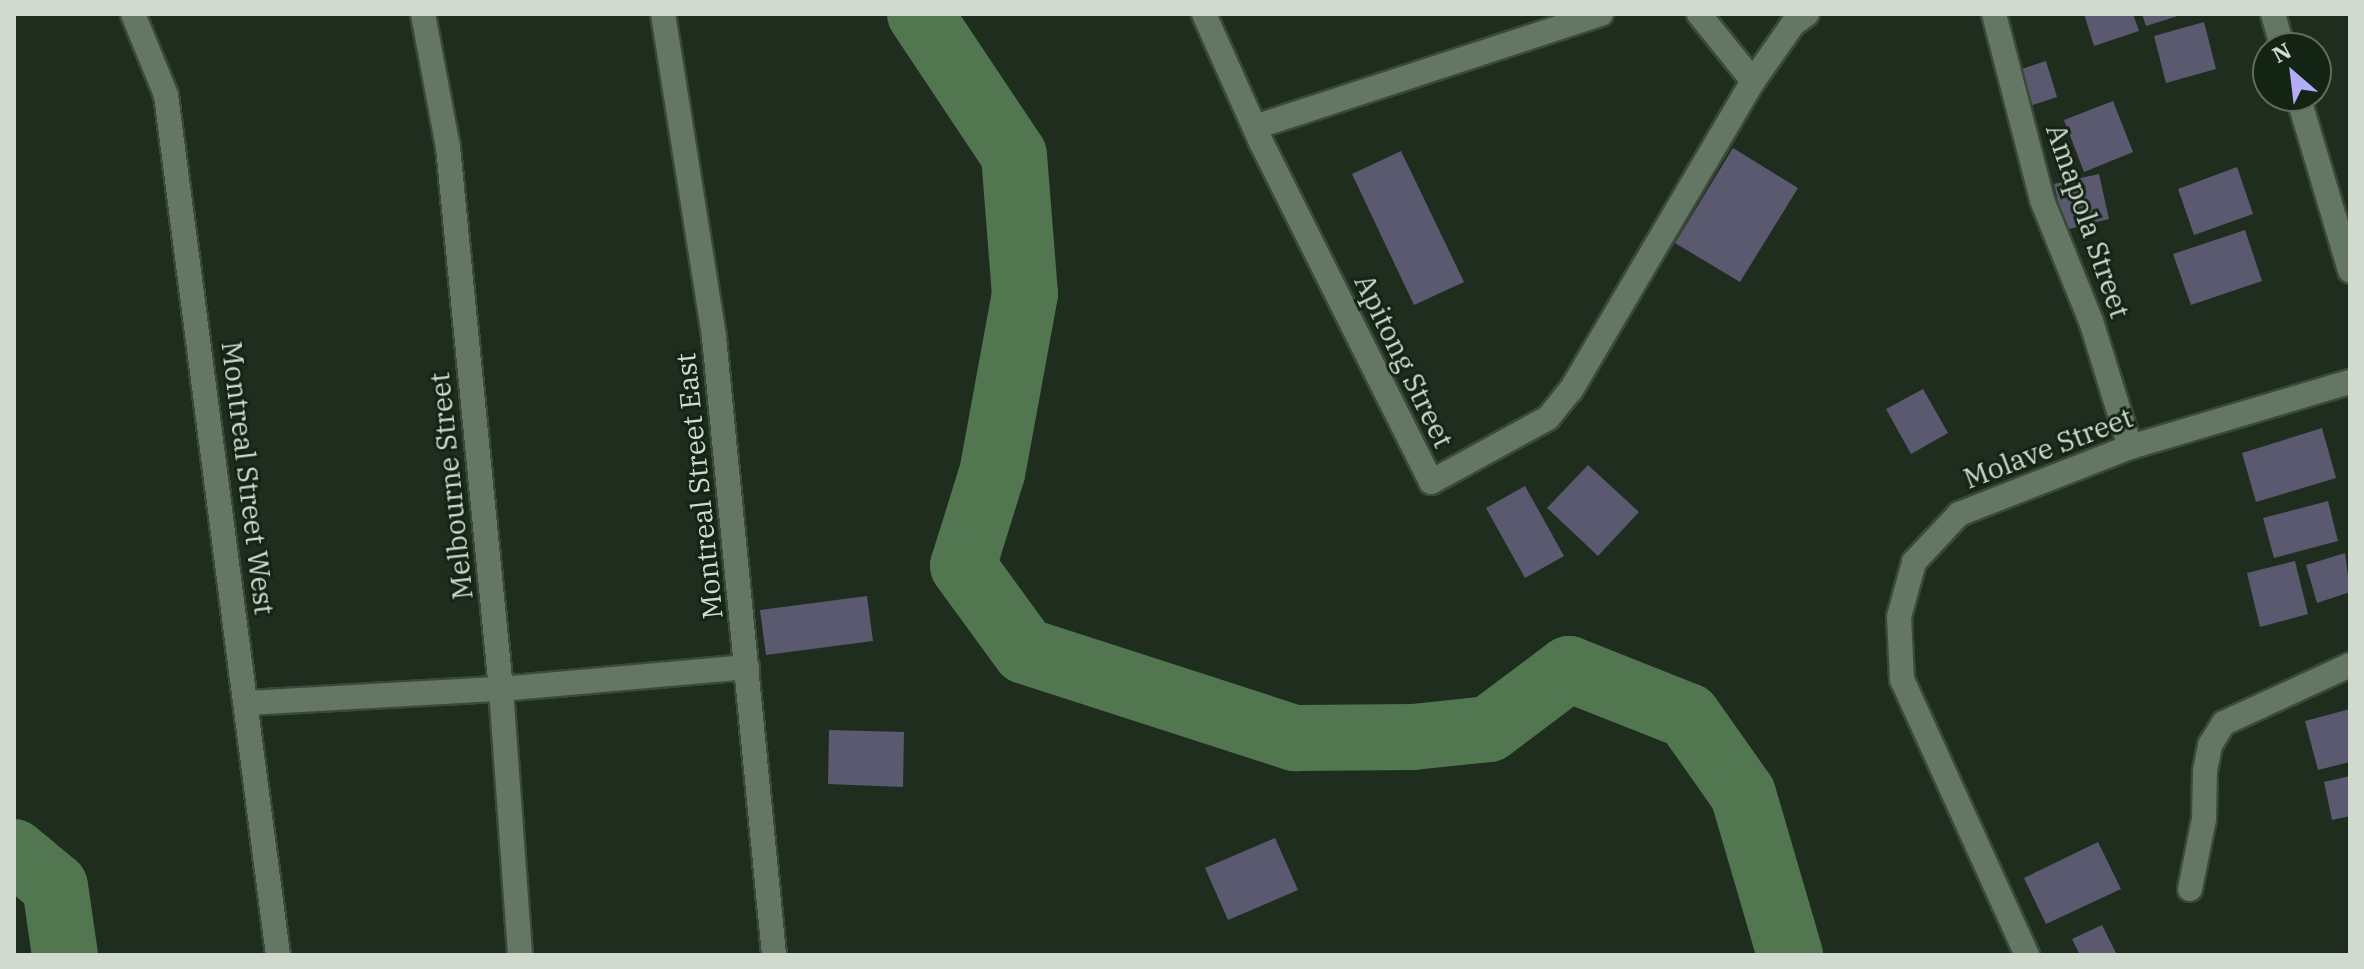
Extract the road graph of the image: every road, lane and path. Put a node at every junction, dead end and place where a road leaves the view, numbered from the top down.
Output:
1 (133, 14) edge
2 (423, 14) edge
3 (663, 14) edge
4 (1204, 14) edge
5 (1601, 14) edge
6 (1699, 14) edge
7 (1807, 14) edge
8 (1994, 14) edge
9 (1753, 81) junction
10 (2303, 112) edge
11 (1255, 127) junction
12 (2350, 270) edge
13 (2350, 382) edge
14 (2130, 447) junction
15 (2350, 665) edge
16 (747, 667) junction
17 (501, 689) junction
18 (247, 703) junction
19 (2190, 889) dead end
20 (278, 955) edge
21 (520, 955) edge
22 (774, 955) edge
23 (2027, 955) edge

1 - 18 street, Montreal Street West
2 - 17 street, Melbourne Street
3 - 16 street, Montreal Street East
4 - 11 street, Apitong Street
5 - 11 street
6 - 9 street
7 - 9 street, Apitong Street
8 - 14 street, Amapola Street
9 - 11 street, Apitong Street
10 - 12 street
13 - 14 street, Molave Street
14 - 23 street, Molave Street
15 - 19 street
16 - 17 street
16 - 22 street, Montreal Street East
17 - 18 street
17 - 21 street, Melbourne Street
18 - 20 street, Montreal Street West

